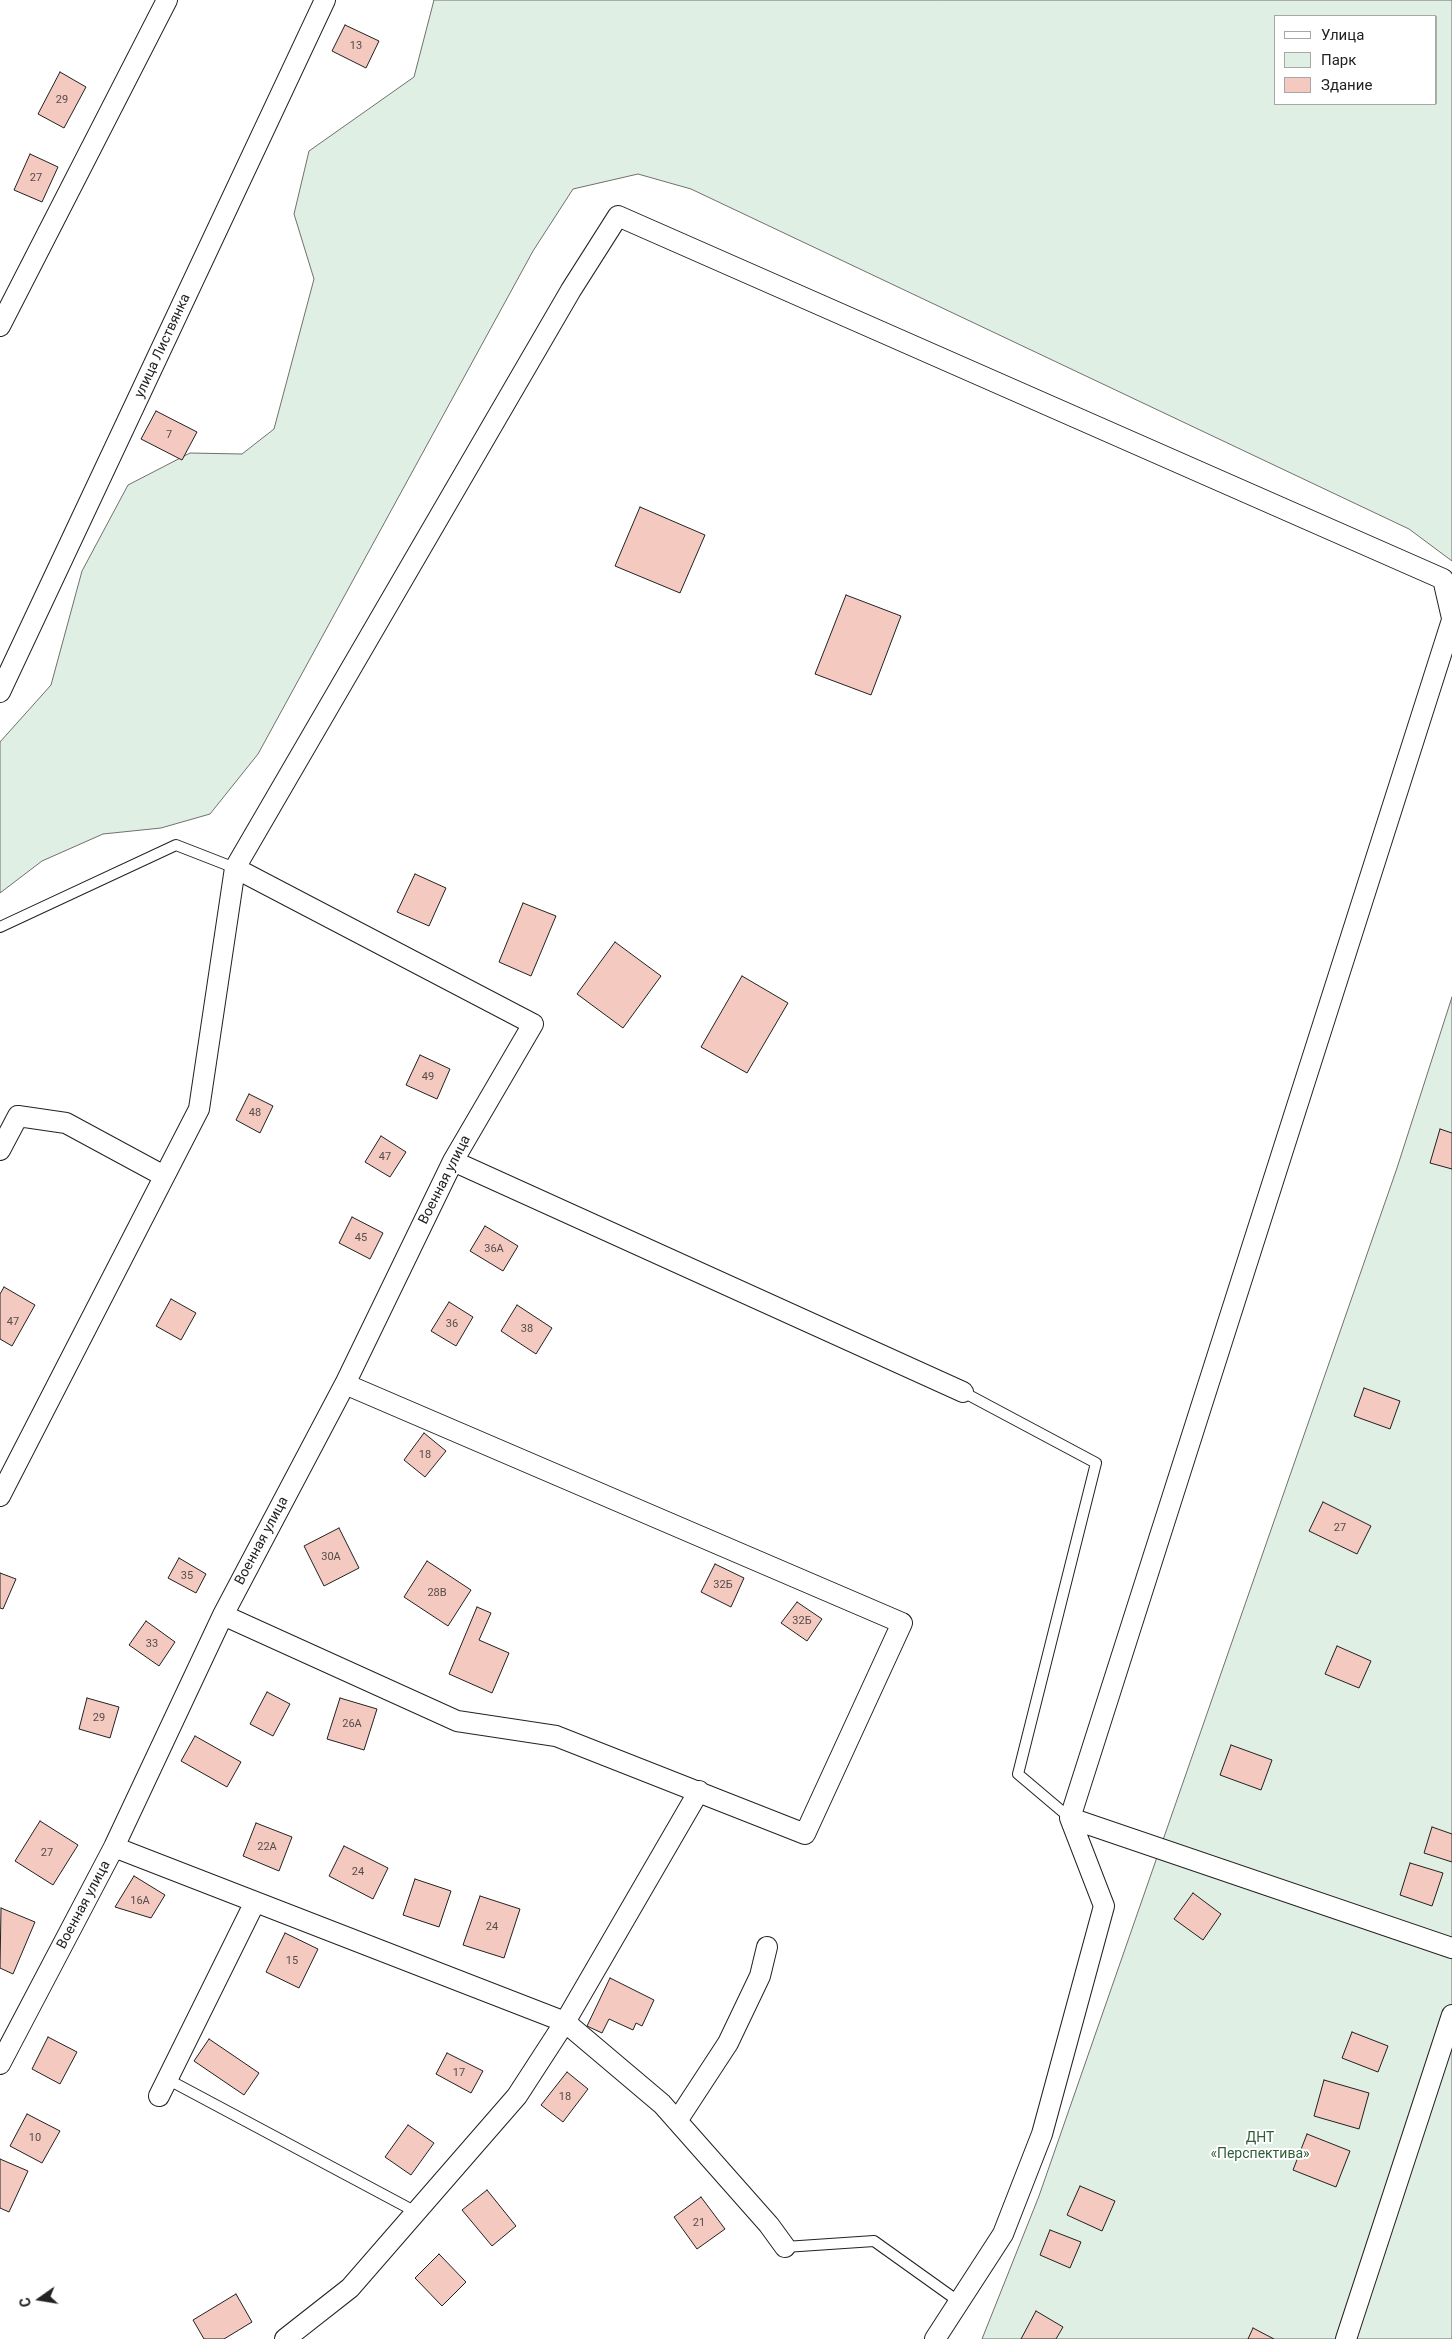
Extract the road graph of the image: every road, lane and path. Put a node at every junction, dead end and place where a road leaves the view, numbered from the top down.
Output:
1 (167, 0) edge
2 (326, 0) edge
3 (0, 326) edge
4 (1452, 619) edge
5 (0, 692) edge
6 (235, 868) junction
7 (0, 926) edge
8 (0, 1150) edge
9 (453, 1161) junction
10 (164, 1176) junction
11 (345, 1384) junction
12 (963, 1392) joint
13 (0, 1496) edge
14 (223, 1615) junction
15 (699, 1791) junction
16 (1070, 1818) junction
17 (114, 1847) junction
18 (255, 1902) junction
19 (767, 1946) dead end
20 (1452, 1948) edge
21 (1452, 2015) edge
22 (565, 2022) junction
23 (0, 2064) edge
24 (163, 2088) joint
25 (677, 2121) junction
26 (416, 2212) junction
27 (785, 2247) joint
28 (958, 2301) junction
29 (285, 2339) edge
30 (935, 2339) edge
31 (1346, 2339) edge

1 - 3 street
2 - 5 street, улица Листвянка
4 - 6 street
4 - 16 street
6 - 7 lane
6 - 9 street, Военная улица
6 - 10 street
8 - 10 street
9 - 11 street, Военная улица
9 - 12 street
10 - 13 street
11 - 14 street, Военная улица
11 - 15 street
12 - 16 lane
14 - 15 street
14 - 17 street, Военная улица
15 - 22 street
16 - 20 street
16 - 28 street
17 - 18 street
17 - 23 street, Военная улица
18 - 22 street
18 - 24 street
19 - 25 street
21 - 31 street
22 - 25 street
22 - 26 street
24 - 26 lane
25 - 27 street
26 - 29 street
27 - 28 lane
28 - 30 street

